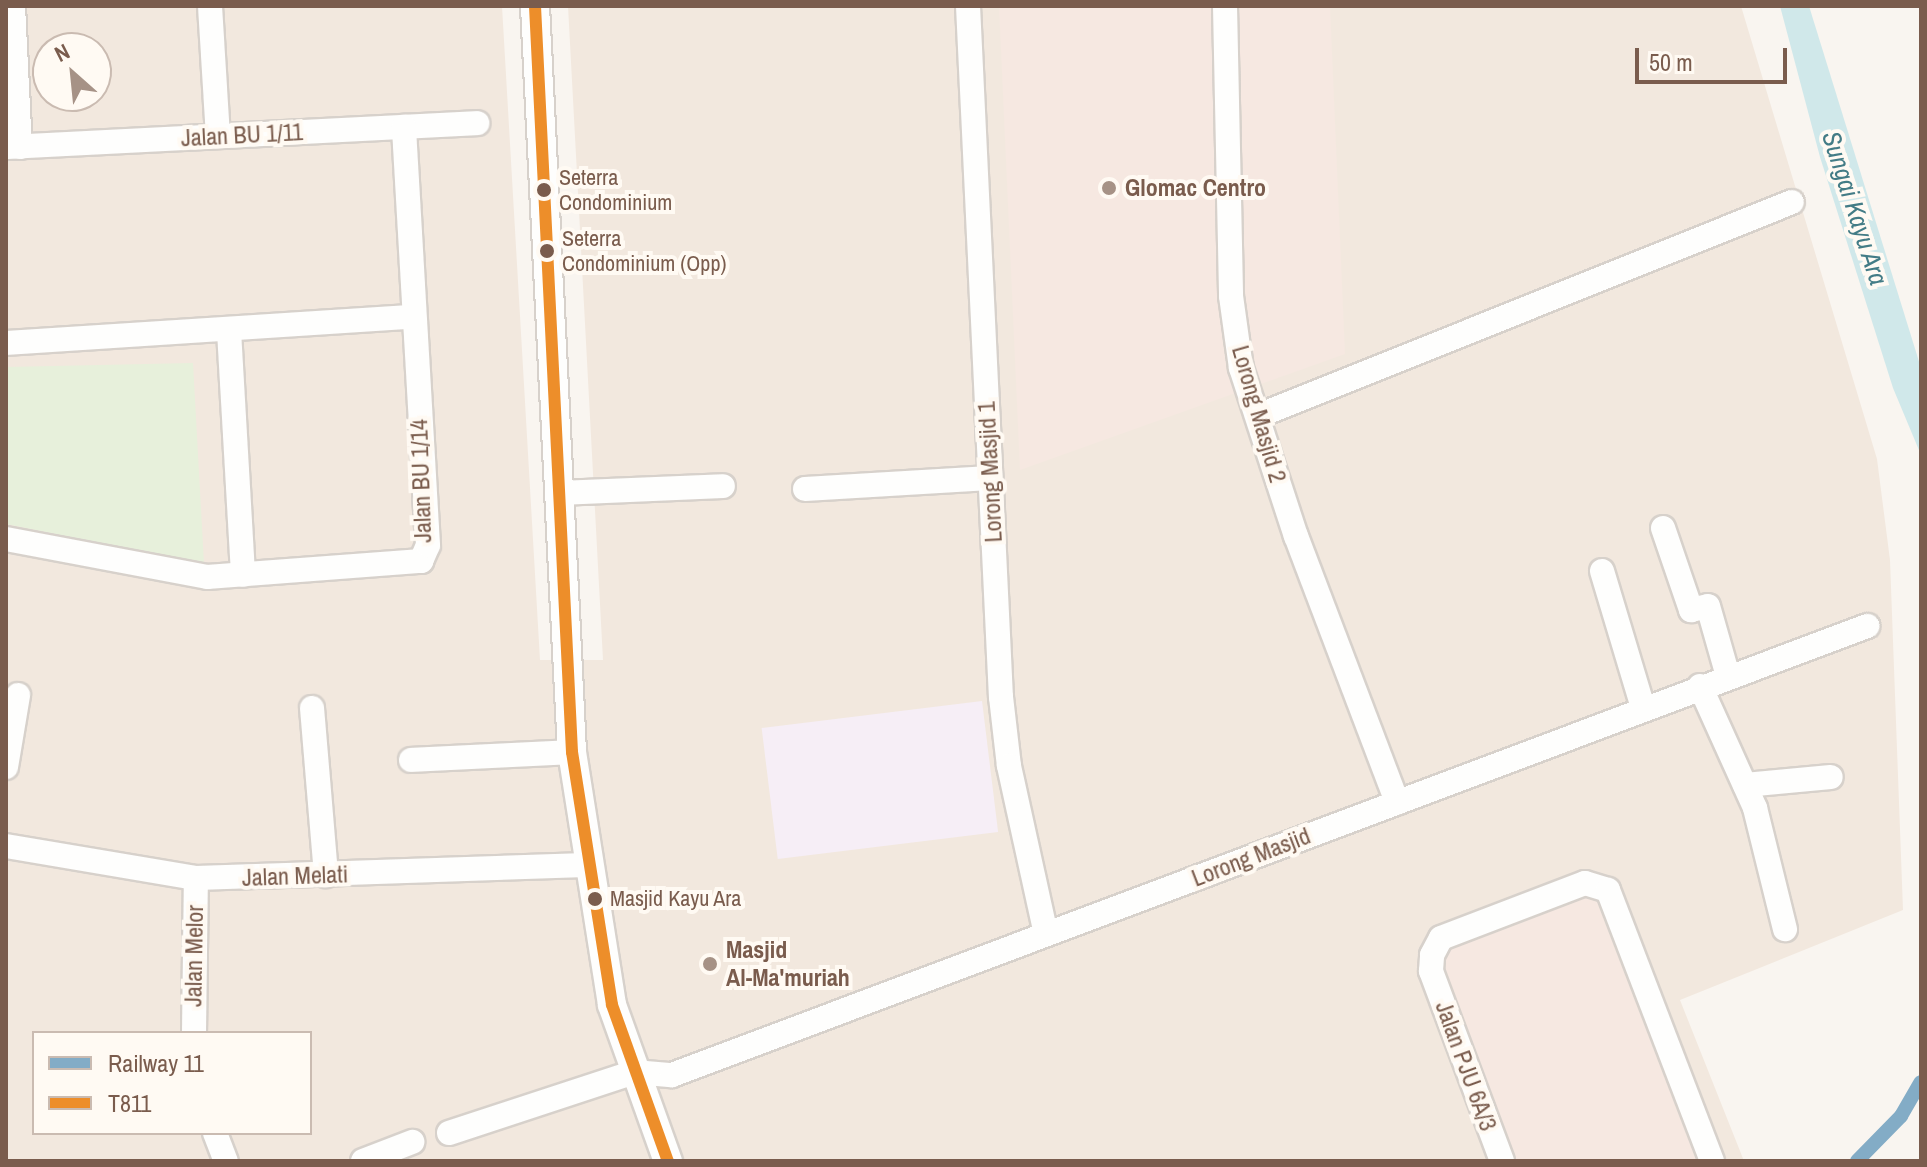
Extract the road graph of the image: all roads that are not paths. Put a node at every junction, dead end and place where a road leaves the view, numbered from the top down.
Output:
1 (13, 6) edge
2 (210, 6) edge
3 (535, 6) edge
4 (968, 6) edge
5 (1225, 6) edge
6 (477, 123) dead end
7 (404, 127) junction
8 (218, 136) junction
9 (13, 147) edge
10 (1792, 202) dead end
11 (413, 317) junction
12 (229, 331) junction
13 (6, 343) edge
14 (1258, 416) junction
15 (990, 478) junction
16 (723, 486) dead end
17 (805, 489) dead end
18 (559, 493) junction
19 (1663, 528) dead end
20 (6, 539) edge
21 (1602, 571) dead end
22 (243, 575) junction
23 (1867, 626) dead end
24 (1728, 676) junction
25 (1700, 686) junction
26 (18, 695) dead end
27 (312, 708) dead end
28 (1643, 708) junction
29 (572, 752) junction
30 (411, 760) dead end
31 (6, 767) edge
32 (1831, 777) dead end
33 (1745, 785) junction
34 (1397, 802) junction
35 (6, 846) edge
36 (586, 865) junction
37 (326, 875) junction
38 (196, 878) junction
39 (1785, 929) dead end
40 (1046, 934) junction
41 (194, 1031) edge
42 (634, 1072) junction
43 (449, 1133) dead end
44 (216, 1135) edge
45 (412, 1142) dead end
46 (226, 1161) edge
47 (363, 1161) edge
48 (668, 1161) edge
49 (1502, 1161) edge
50 (1712, 1161) edge

1 - 9 street
2 - 8 street
3 - 18 street
4 - 15 street, Lorong Masjid 1
5 - 14 street, Lorong Masjid 2
6 - 7 street, Jalan BU 1/11
7 - 8 street, Jalan BU 1/11
7 - 11 street, Jalan BU 1/14
8 - 9 street, Jalan BU 1/11
10 - 14 street
11 - 12 street
11 - 22 street, Jalan BU 1/14
12 - 13 street
12 - 22 street
14 - 34 street, Lorong Masjid 2
15 - 17 street
15 - 40 street, Lorong Masjid 1
16 - 18 street
18 - 29 street
19 - 24 street
20 - 22 street, Jalan BU 1/14
21 - 28 street
23 - 24 street, Lorong Masjid
24 - 25 street, Lorong Masjid
25 - 28 street, Lorong Masjid
25 - 33 street
26 - 31 street
27 - 37 street
28 - 34 street, Lorong Masjid
29 - 30 street
29 - 36 street
32 - 33 street
33 - 39 street
34 - 40 street, Lorong Masjid
35 - 38 street, Jalan Melati
36 - 37 street, Jalan Melati
36 - 42 street
37 - 38 street, Jalan Melati
38 - 41 street, Jalan Melor
40 - 42 street, Lorong Masjid
42 - 43 street
42 - 48 street
44 - 46 street
45 - 47 street
49 - 50 street, Jalan PJU 6A/3

